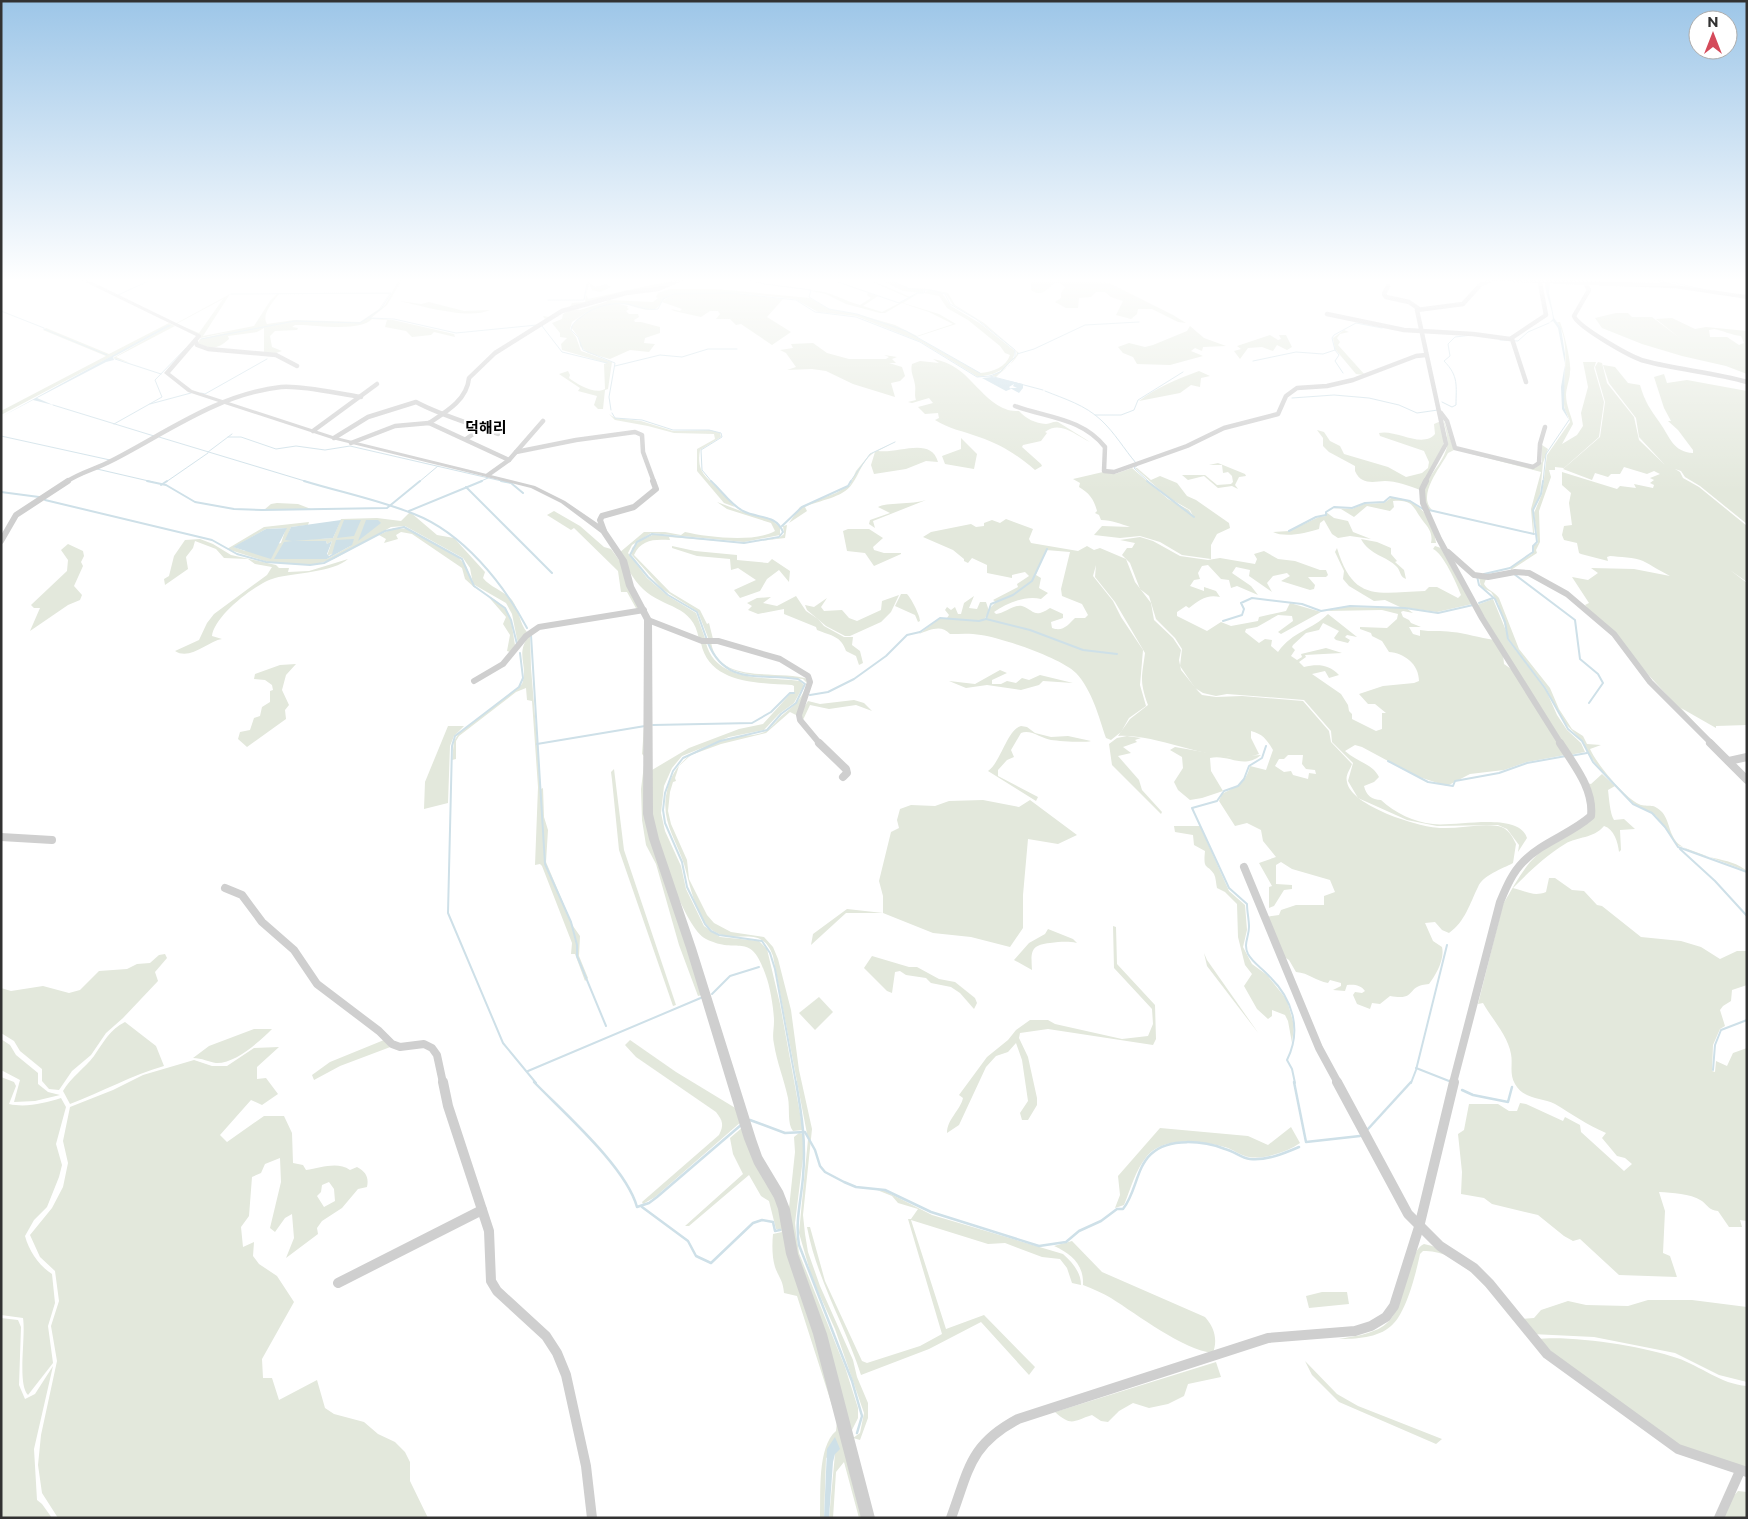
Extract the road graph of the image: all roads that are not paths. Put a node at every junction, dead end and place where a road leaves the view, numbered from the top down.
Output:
1 (189, 349) edge
2 (208, 349) edge
3 (504, 349) edge
4 (1425, 349) edge
5 (1515, 349) edge
6 (1621, 349) edge
7 (1426, 355) junction
8 (297, 366) dead end
9 (1526, 382) dead end
10 (1747, 382) edge
11 (377, 384) dead end
12 (361, 398) junction
13 (225, 402) junction
14 (1015, 406) dead end
15 (1440, 413) junction
16 (440, 415) junction
17 (544, 421) dead end
18 (430, 423) junction
19 (1545, 427) dead end
20 (482, 428) junction
21 (313, 431) junction
22 (498, 434) dead end
23 (334, 438) junction
24 (466, 439) junction
25 (351, 443) junction
26 (516, 452) junction
27 (509, 460) junction
28 (488, 475) junction
29 (604, 531) junction
30 (1, 541) edge
31 (1442, 547) junction
32 (644, 610) junction
33 (648, 620) junction
34 (474, 681) dead end
35 (1747, 757) edge
36 (1729, 761) junction
37 (843, 777) dead end
38 (1747, 780) edge
39 (1, 837) edge
40 (52, 840) dead end
41 (1244, 867) dead end
42 (225, 888) dead end
43 (482, 1210) junction
44 (1419, 1227) junction
45 (338, 1284) dead end
46 (1743, 1472) edge
47 (592, 1518) edge
48 (868, 1518) edge
49 (951, 1518) edge
50 (1719, 1518) edge

1 - 13 street
2 - 8 street
3 - 16 street
4 - 7 street
5 - 9 street
6 - 10 street
7 - 14 street
7 - 15 street
11 - 12 street
12 - 13 street
12 - 21 street
13 - 21 street
13 - 30 street
15 - 19 street
15 - 31 street
16 - 18 street
16 - 20 street
16 - 23 street
17 - 26 street
18 - 24 street
18 - 25 street
20 - 22 street
20 - 24 street
21 - 23 street
23 - 25 street
24 - 27 street
25 - 28 street
26 - 27 street
26 - 29 street
27 - 28 street
28 - 29 street
29 - 32 street
31 - 36 street
31 - 44 street
32 - 33 street
32 - 34 street
33 - 37 street
33 - 48 street
35 - 36 street
36 - 38 street
39 - 40 street
41 - 44 street
42 - 43 street
43 - 45 street
43 - 47 street
44 - 46 street
44 - 49 street
46 - 50 street

